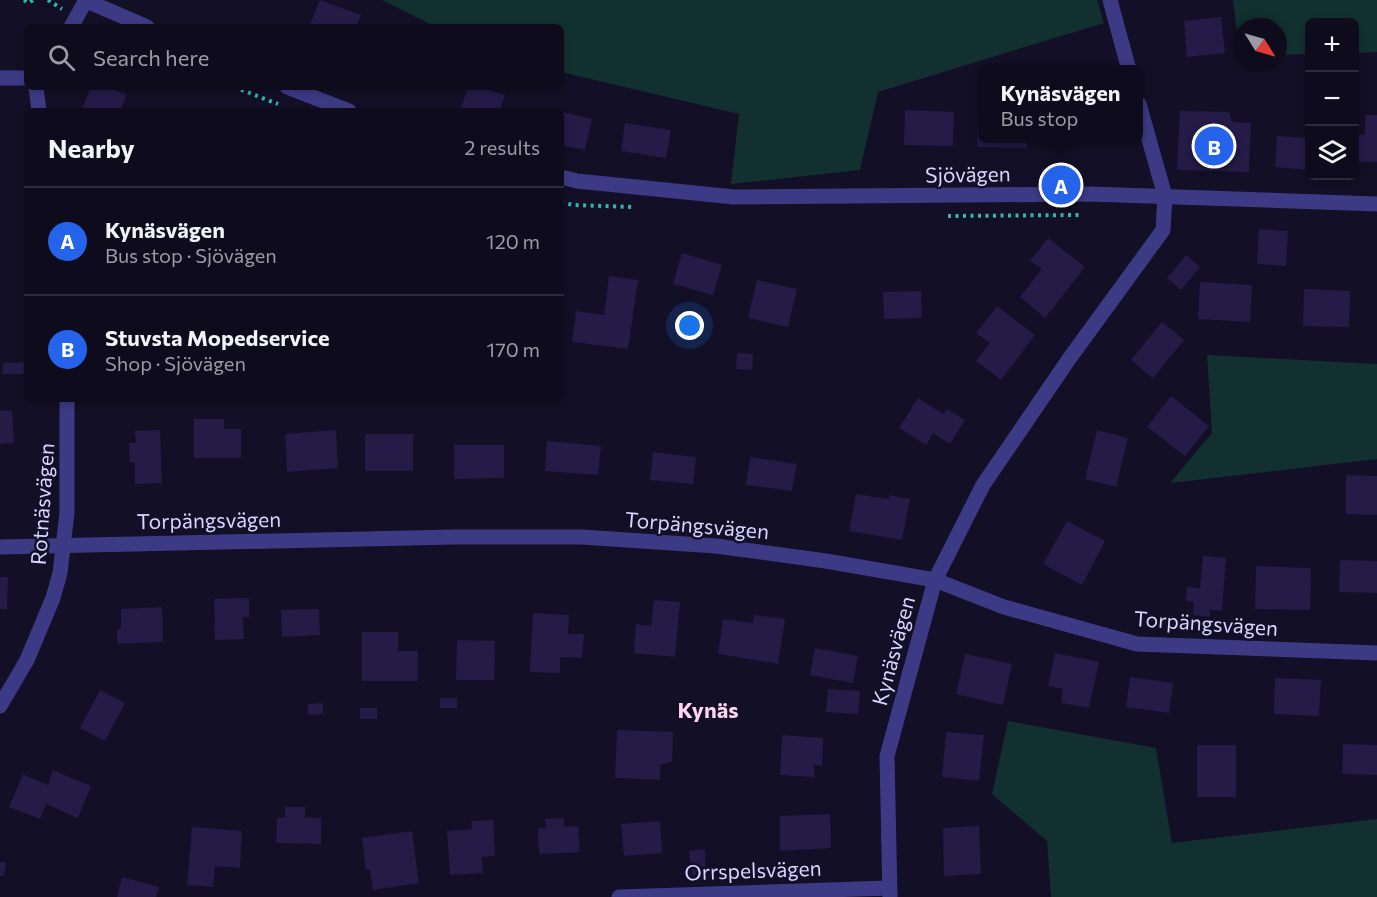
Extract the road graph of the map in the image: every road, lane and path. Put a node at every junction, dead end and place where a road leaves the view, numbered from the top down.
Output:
1 (24, 0) edge
2 (33, 0) edge
3 (86, 0) edge
4 (1110, 0) edge
5 (73, 24) edge
6 (140, 24) edge
7 (1128, 65) edge
8 (0, 78) edge
9 (24, 78) edge
10 (36, 90) edge
11 (242, 90) edge
12 (294, 90) edge
13 (285, 107) dead end
14 (39, 108) edge
15 (341, 108) edge
16 (1143, 118) edge
17 (564, 178) edge
18 (1165, 196) junction
19 (1377, 204) edge
20 (67, 402) edge
21 (65, 546) junction
22 (0, 547) edge
23 (935, 580) junction
24 (1377, 653) edge
25 (0, 706) edge
26 (889, 892) edge
27 (619, 897) edge

1 - 2 path
3 - 5 street
3 - 6 street
4 - 7 street
8 - 9 street
10 - 14 street
11 - 13 path
12 - 15 street
16 - 18 street, Kynäsvägen
17 - 18 street, Sjövägen
18 - 19 street, Sjövägen
18 - 23 street, Kynäsvägen
20 - 21 street, Rotnäsvägen
21 - 22 street, Torpängsvägen
21 - 23 street, Torpängsvägen
21 - 25 street, Rotnäsvägen
23 - 24 street, Torpängsvägen
23 - 26 street, Kynäsvägen
26 - 27 street, Orrspelsvägen

